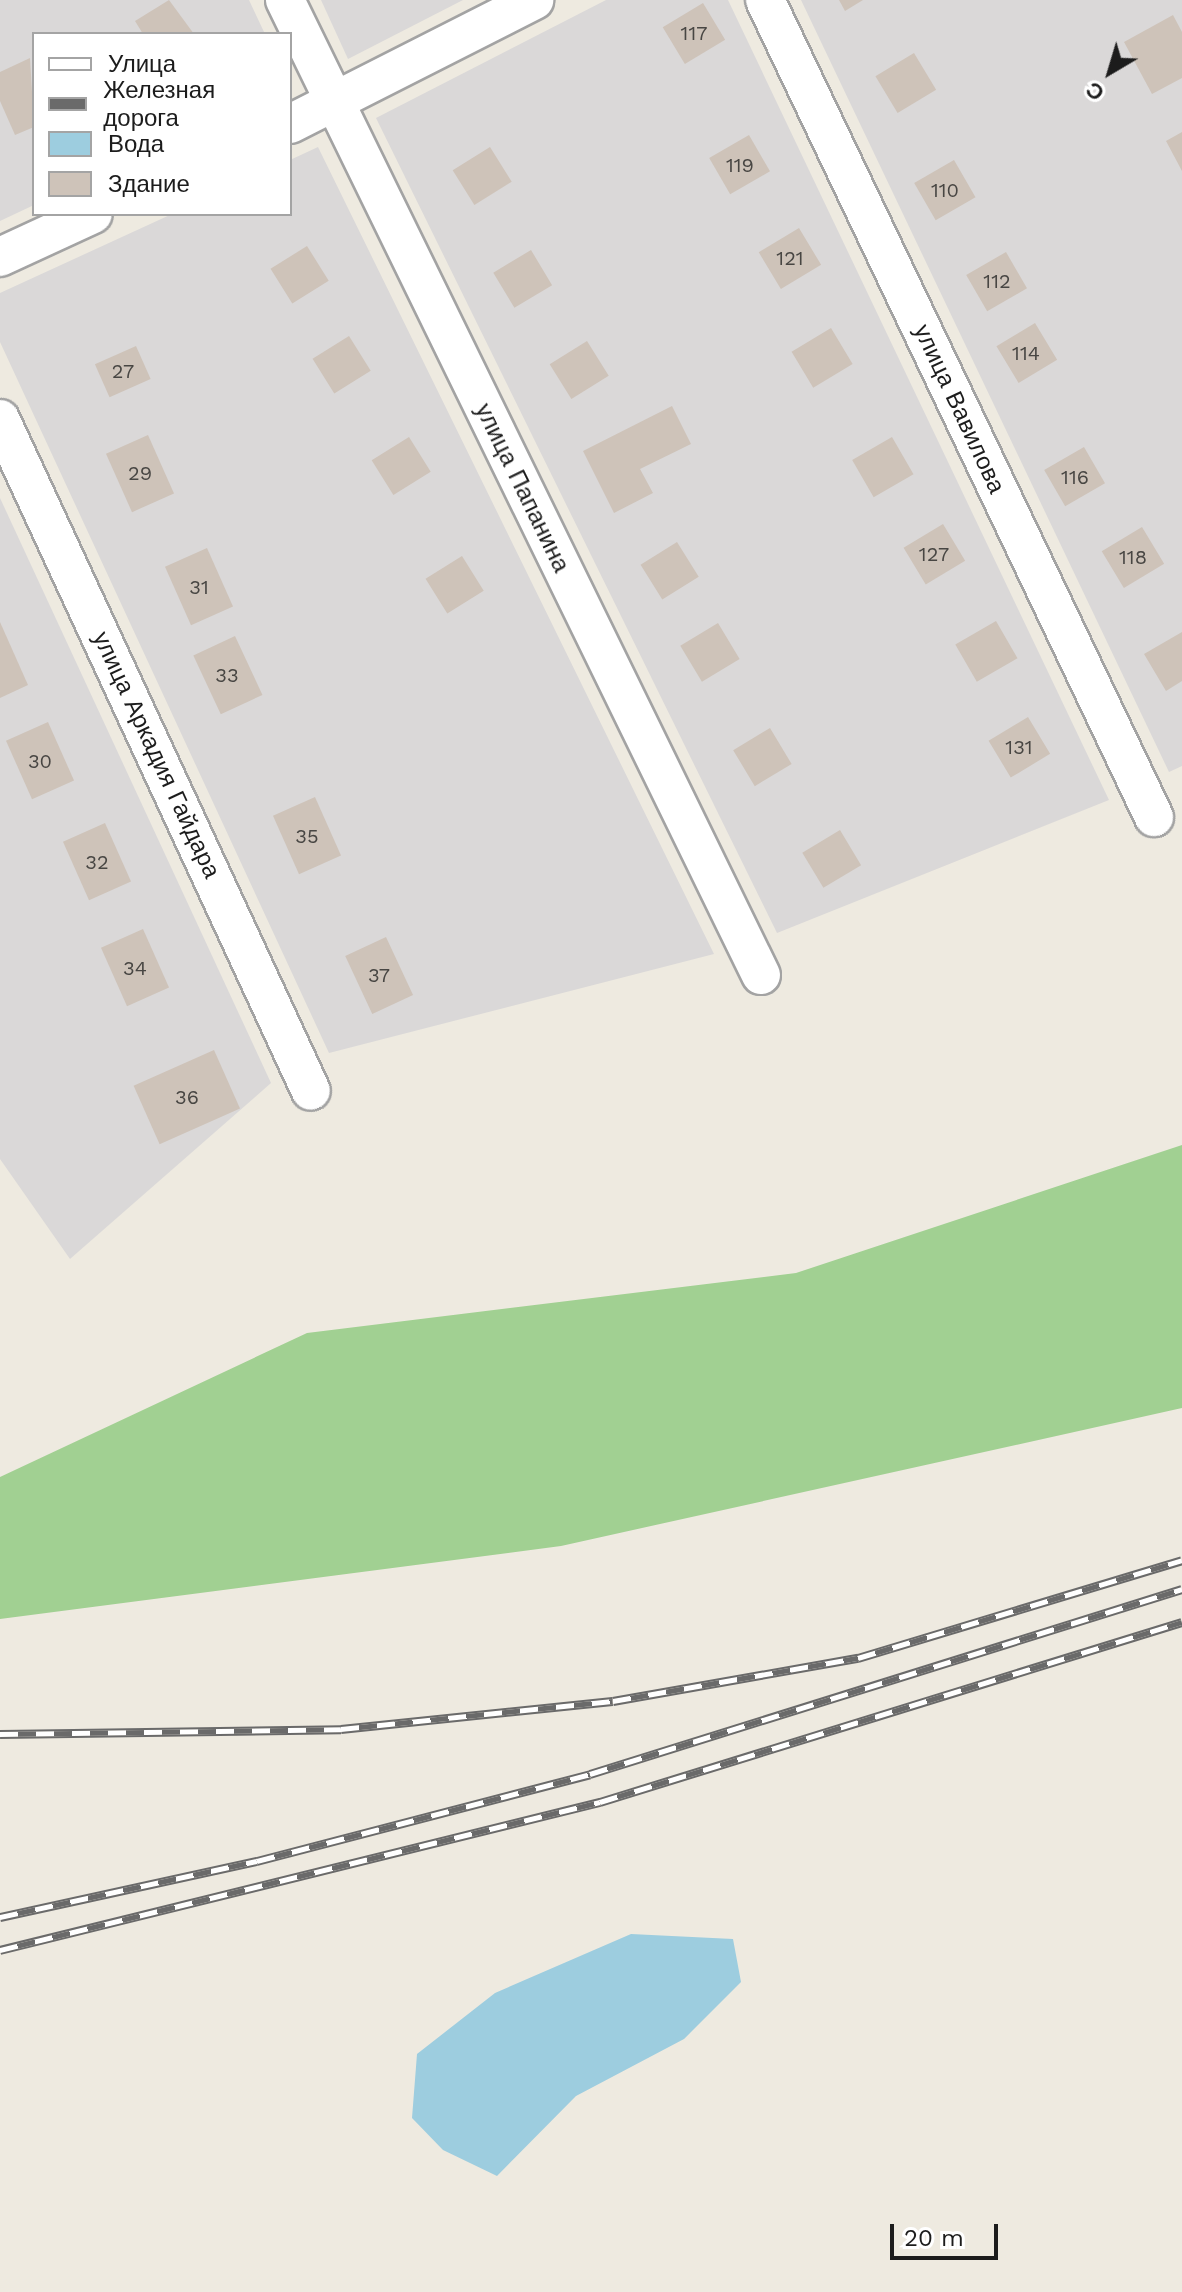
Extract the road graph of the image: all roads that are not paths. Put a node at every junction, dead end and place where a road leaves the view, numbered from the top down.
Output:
1 (285, 0) edge
2 (534, 0) edge
3 (765, 0) edge
4 (333, 104) junction
5 (292, 123) edge
6 (89, 216) edge
7 (0, 257) edge
8 (0, 419) edge
9 (1154, 817) dead end
10 (761, 975) dead end
11 (311, 1091) dead end

1 - 4 street, улица Папанина
2 - 4 street
3 - 9 street, улица Вавилова
4 - 5 street
4 - 10 street, улица Папанина
6 - 7 street
8 - 11 street, улица Аркадия Гайдара

